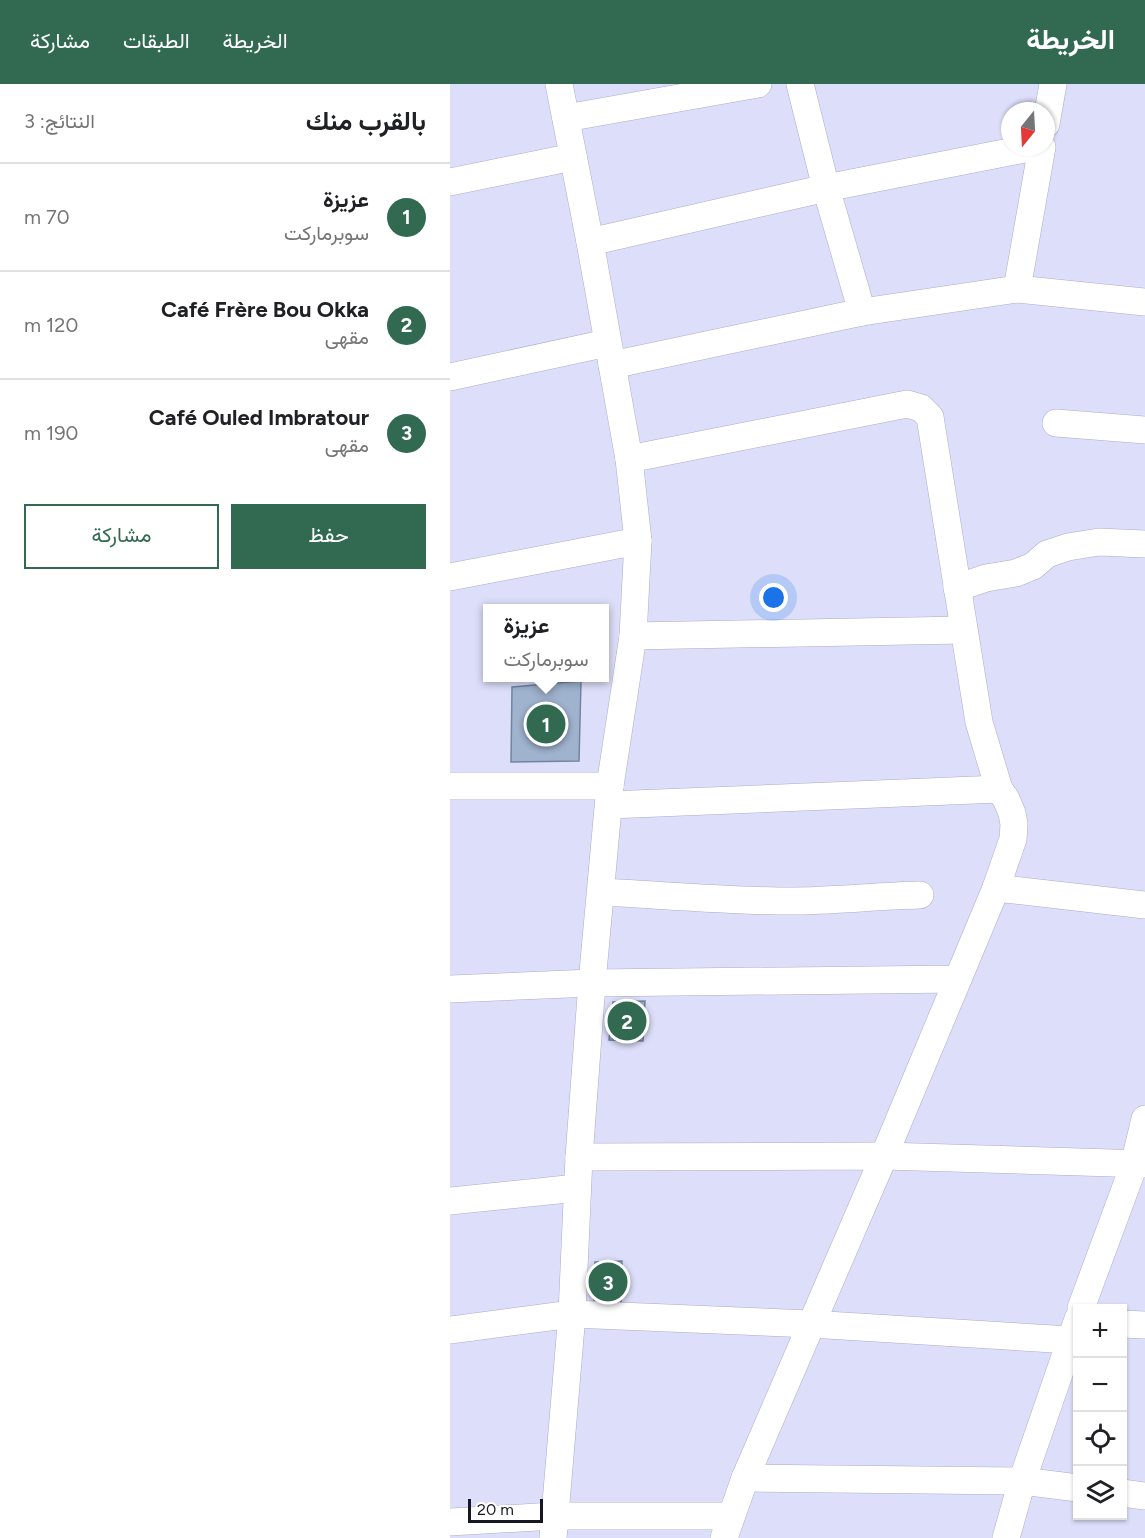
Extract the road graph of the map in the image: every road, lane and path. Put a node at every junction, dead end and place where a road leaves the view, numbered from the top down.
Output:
1 (559, 84) edge
2 (758, 84) edge
3 (800, 84) edge
4 (1053, 84) edge
5 (1050, 102) edge
6 (566, 118) junction
7 (1001, 154) edge
8 (1040, 156) edge
9 (573, 157) junction
10 (450, 182) edge
11 (826, 188) junction
12 (590, 242) junction
13 (1017, 289) junction
14 (1145, 302) edge
15 (862, 312) junction
16 (609, 354) junction
17 (450, 376) edge
18 (1056, 423) dead end
19 (1145, 430) edge
20 (629, 459) junction
21 (638, 542) junction
22 (1145, 544) edge
23 (450, 578) edge
24 (957, 588) junction
25 (963, 630) junction
26 (633, 636) junction
27 (450, 786) edge
28 (999, 789) junction
29 (610, 796) junction
30 (996, 888) junction
31 (601, 892) junction
32 (920, 895) dead end
33 (1145, 905) edge
34 (958, 979) junction
35 (592, 983) junction
36 (450, 989) edge
37 (1145, 1119) edge
38 (884, 1156) junction
39 (579, 1157) junction
40 (1140, 1165) edge
41 (577, 1188) junction
42 (450, 1201) edge
43 (1084, 1304) edge
44 (572, 1314) junction
45 (1073, 1323) edge
46 (810, 1324) junction
47 (1127, 1324) edge
48 (1145, 1325) edge
49 (450, 1330) edge
50 (1073, 1332) edge
51 (745, 1478) junction
52 (1022, 1481) junction
53 (1073, 1487) edge
54 (1127, 1494) edge
55 (1145, 1496) edge
56 (450, 1522) edge
57 (554, 1527) edge
58 (728, 1527) edge
59 (1006, 1538) edge

1 - 6 street
2 - 6 street
3 - 11 street
4 - 5 street
6 - 9 street
7 - 11 street
8 - 13 street
9 - 10 street
9 - 12 street
11 - 12 street
11 - 15 street
12 - 16 street
13 - 14 street
13 - 15 street
15 - 16 street
16 - 17 street
16 - 20 street
18 - 19 street
20 - 21 street
20 - 24 street
21 - 23 street
21 - 26 street
22 - 24 street
24 - 25 street
25 - 26 street
25 - 28 street
26 - 29 street
27 - 29 street
28 - 29 street
28 - 30 street
29 - 31 street
30 - 33 street
30 - 34 street
31 - 32 street
31 - 35 street
34 - 35 street
34 - 38 street
35 - 36 street
35 - 39 street
37 - 40 street
38 - 39 street
38 - 40 street
38 - 46 street
39 - 41 street
40 - 43 street
41 - 42 street
41 - 44 street
44 - 46 street
44 - 49 street
44 - 57 street
45 - 46 street
46 - 51 street
47 - 48 street
50 - 52 street
51 - 52 street
51 - 58 street
52 - 53 street
52 - 59 street
54 - 55 street
56 - 57 street
57 - 58 street

